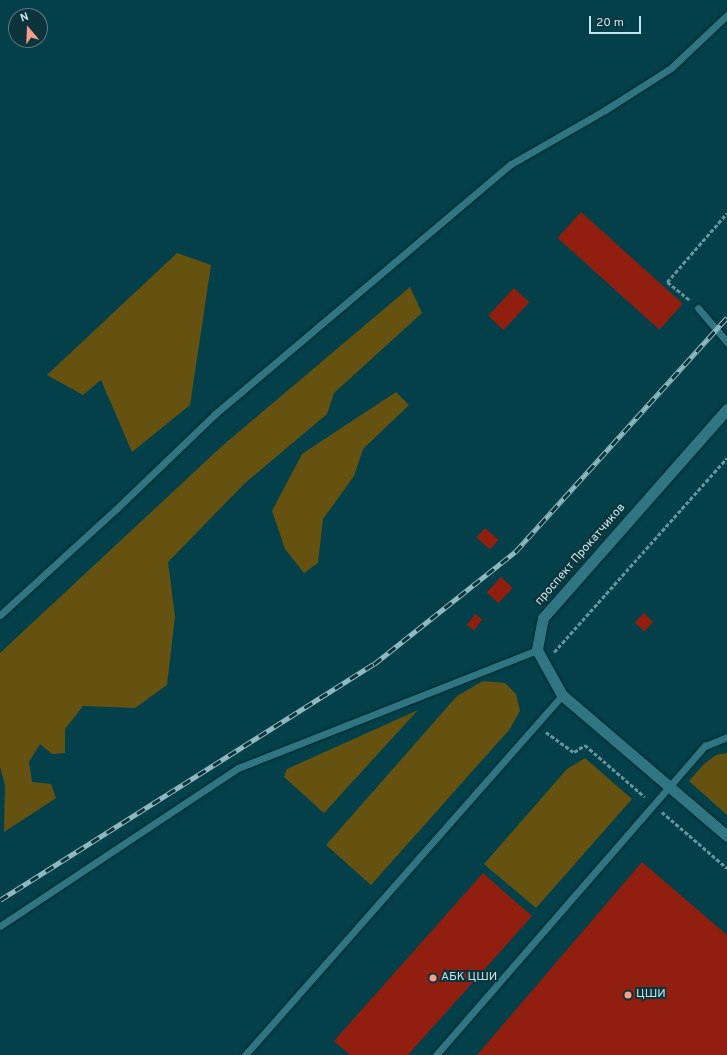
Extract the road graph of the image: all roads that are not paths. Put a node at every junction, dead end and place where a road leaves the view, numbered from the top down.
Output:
1 (727, 15) edge
2 (698, 308) dead end
3 (727, 342) edge
4 (727, 409) edge
5 (0, 615) edge
6 (537, 650) junction
7 (562, 695) junction
8 (727, 737) edge
9 (668, 786) junction
10 (727, 836) edge
11 (0, 926) edge
12 (245, 1055) edge
13 (436, 1055) edge

1 - 5 lane
2 - 3 lane
4 - 6 street, проспект Прокатчиков
6 - 7 street
6 - 11 lane
7 - 9 street
7 - 12 lane
8 - 9 lane
9 - 10 street
9 - 13 lane

